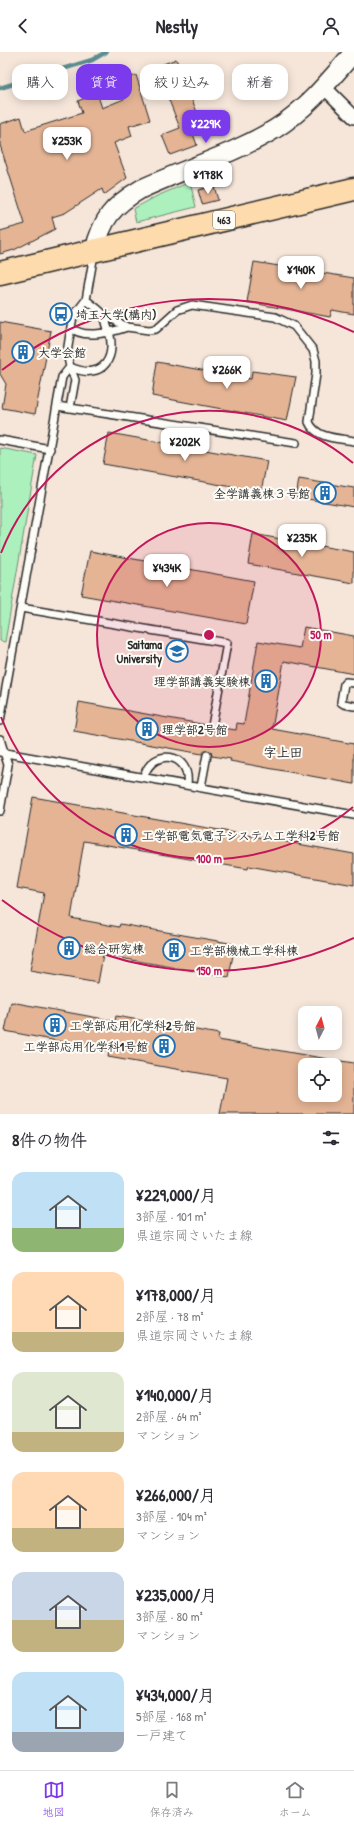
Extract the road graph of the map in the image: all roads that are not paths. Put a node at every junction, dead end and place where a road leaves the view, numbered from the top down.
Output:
1 (354, 52) edge
2 (324, 87) junction
3 (354, 117) edge
4 (354, 189) edge
5 (94, 252) junction
6 (0, 273) edge
7 (86, 300) junction
8 (103, 314) junction
9 (71, 326) junction
10 (127, 327) junction
11 (110, 333) junction
12 (70, 367) junction
13 (57, 406) junction
14 (70, 408) junction
15 (0, 440) edge
16 (354, 441) edge
17 (296, 443) dead end
18 (50, 449) junction
19 (21, 608) junction
20 (354, 683) edge
21 (354, 706) edge
22 (1, 709) edge
23 (0, 721) edge
24 (212, 726) dead end
25 (0, 739) edge
26 (2, 752) edge
27 (207, 755) dead end
28 (144, 776) junction
29 (187, 784) junction
30 (201, 787) junction
31 (0, 811) edge
32 (354, 815) edge

1 - 2 main road
2 - 3 street
2 - 5 main road
4 - 5 highway, 463
5 - 6 highway, 463
5 - 7 lane
7 - 8 lane
7 - 9 lane
8 - 10 lane
8 - 11 lane
9 - 11 lane
9 - 12 lane
10 - 11 lane
10 - 16 lane
11 - 12 lane
12 - 13 lane
12 - 14 lane
13 - 14 lane
13 - 18 lane
14 - 17 lane
15 - 18 lane
18 - 19 lane
19 - 22 lane
19 - 24 lane
20 - 21 lane
22 - 23 lane
25 - 26 lane
26 - 28 lane
26 - 31 lane
27 - 30 lane
28 - 29 lane
28 - 29 lane
29 - 30 lane
30 - 32 lane

